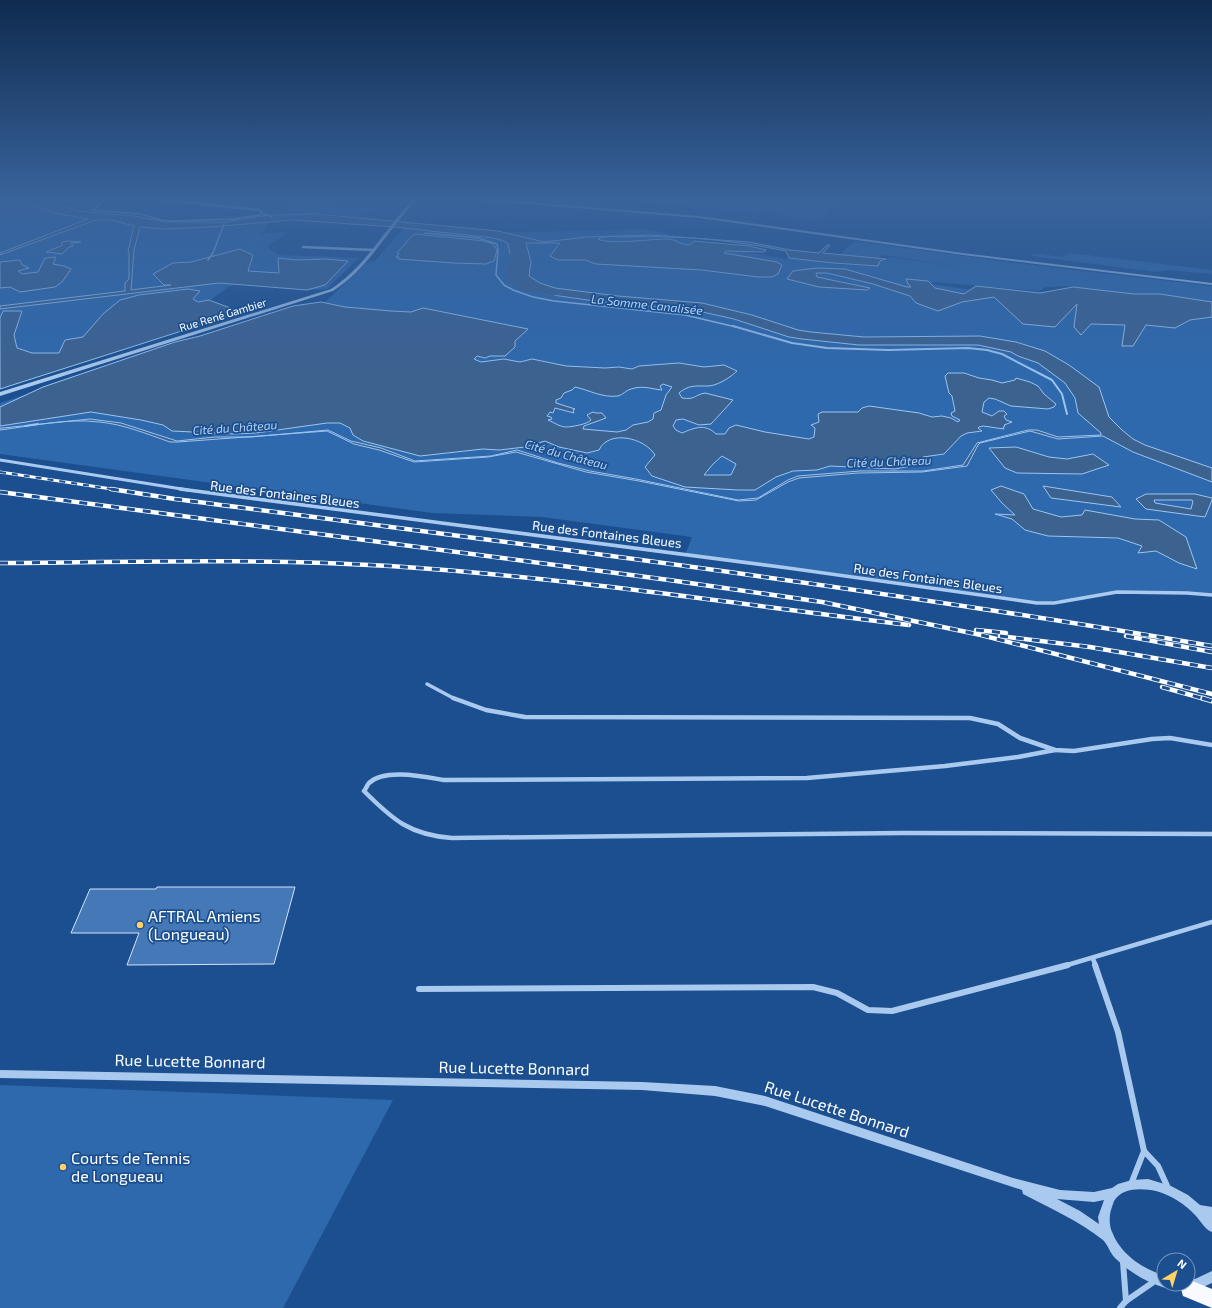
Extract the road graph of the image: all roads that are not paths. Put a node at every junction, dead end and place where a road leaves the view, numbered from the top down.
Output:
1 (364, 260) edge
2 (1010, 260) edge
3 (1212, 284) edge
4 (0, 394) edge
5 (0, 460) edge
6 (1212, 595) edge
7 (427, 684) dead end
8 (1212, 745) edge
9 (1055, 750) junction
10 (1212, 834) edge
11 (1212, 922) edge
12 (1094, 959) junction
13 (419, 989) dead end
14 (0, 1074) edge
15 (1144, 1151) junction
16 (1013, 1183) junction
17 (1131, 1185) junction
18 (1169, 1190) junction
19 (1114, 1193) junction
20 (1199, 1210) junction
21 (1212, 1212) edge
22 (1212, 1227) edge
23 (1106, 1236) junction
24 (1123, 1262) junction
25 (1212, 1277) edge
26 (1152, 1282) junction
27 (1156, 1284) edge
28 (1196, 1287) edge
29 (1196, 1292) edge
30 (1212, 1299) edge
31 (1126, 1300) junction
32 (1120, 1308) edge

1 - 4 street, Rue René Gambier
2 - 3 street
5 - 6 street, Rue des Fontaines Bleues
7 - 9 street
8 - 9 street
9 - 10 street
11 - 12 street
12 - 13 street
12 - 15 street
14 - 16 street, Rue Lucette Bonnard
15 - 17 street
15 - 18 street
16 - 19 street, Rue Lucette Bonnard
16 - 23 street, Rue Lucette Bonnard
17 - 18 street
17 - 19 street, Rue Lucette Bonnard
18 - 20 street
19 - 23 street
20 - 21 street
20 - 22 street
23 - 24 street
24 - 26 street
24 - 31 street
25 - 28 street
26 - 27 street
26 - 31 street
29 - 30 highway
31 - 32 street

